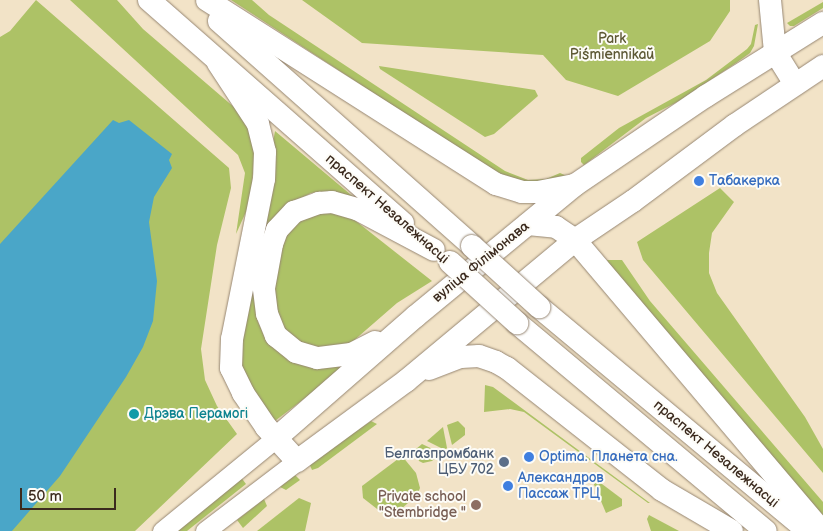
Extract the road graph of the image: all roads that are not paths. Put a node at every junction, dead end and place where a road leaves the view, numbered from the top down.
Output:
1 (149, 0) edge
2 (196, 0) edge
3 (207, 0) edge
4 (770, 0) edge
5 (823, 23) edge
6 (775, 52) junction
7 (218, 63) junction
8 (823, 66) edge
9 (795, 84) junction
10 (575, 185) junction
11 (528, 224) junction
12 (575, 240) junction
13 (442, 256) junction
14 (416, 316) junction
15 (406, 381) junction
16 (275, 439) junction
17 (297, 461) junction
18 (162, 531) edge
19 (205, 531) edge
20 (732, 531) edge
21 (766, 531) edge
22 (809, 531) edge
23 (822, 531) edge

1 - 7 main road, праспект Незалежнасці
2 - 22 main road, праспект Незалежнасці, bridge
3 - 10 main road
4 - 6 main road
5 - 6 main road, вуліца Філімонава
6 - 9 main road
6 - 10 main road, вуліца Філімонава
7 - 13 main road, праспект Незалежнасці
7 - 16 main road
8 - 9 main road
9 - 12 main road
10 - 11 main road, вуліца Філімонава
11 - 12 main road
11 - 14 main road, вуліца Філімонава
12 - 15 main road
12 - 23 main road
13 - 14 main road
13 - 21 main road, праспект Незалежнасці, bridge
14 - 16 main road, вуліца Філімонава
15 - 17 main road
15 - 20 main road
16 - 17 main road
16 - 18 street, вуліца Філімонава
17 - 19 street

